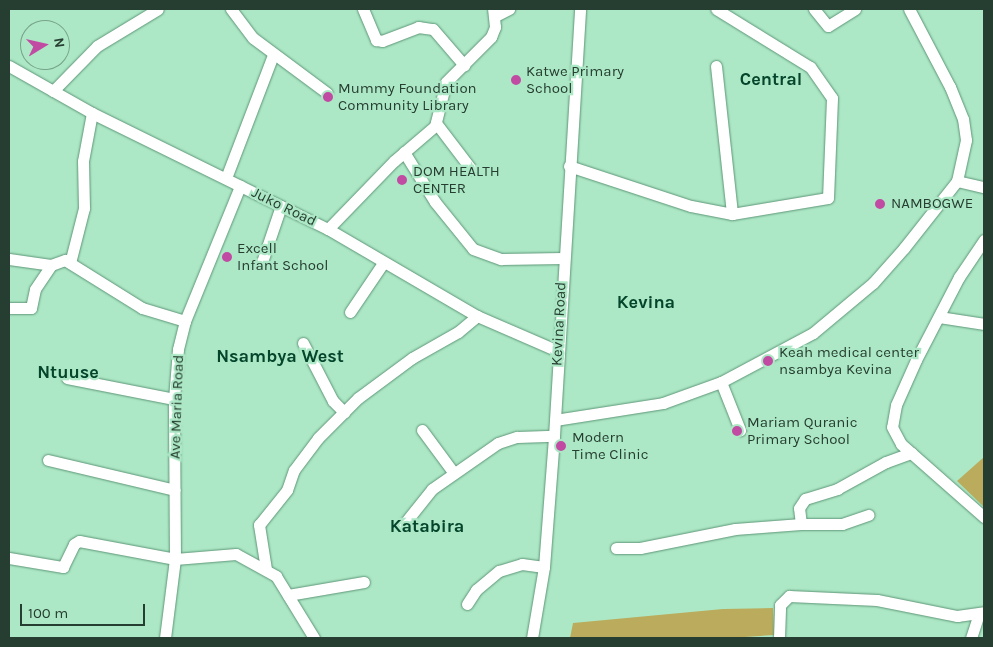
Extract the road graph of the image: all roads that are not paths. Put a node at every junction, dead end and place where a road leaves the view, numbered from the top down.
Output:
1 (158, 9) edge
2 (231, 9) edge
3 (363, 9) edge
4 (509, 9) edge
5 (580, 9) edge
6 (716, 9) edge
7 (814, 9) edge
8 (855, 9) edge
9 (909, 9) edge
10 (494, 12) edge
11 (273, 55) junction
12 (464, 65) junction
13 (9, 66) edge
14 (716, 66) dead end
15 (53, 91) junction
16 (327, 93) dead end
17 (92, 113) junction
18 (436, 122) junction
19 (404, 152) junction
20 (569, 166) junction
21 (471, 168) dead end
22 (226, 178) junction
23 (957, 180) junction
24 (240, 186) junction
25 (984, 187) edge
26 (281, 206) junction
27 (732, 214) junction
28 (328, 229) junction
29 (984, 240) edge
30 (563, 258) junction
31 (9, 259) edge
32 (262, 262) dead end
33 (70, 263) junction
34 (383, 263) junction
35 (51, 265) junction
36 (9, 308) edge
37 (350, 312) dead end
38 (477, 316) junction
39 (939, 317) junction
40 (186, 321) junction
41 (984, 324) edge
42 (304, 342) dead end
43 (558, 351) junction
44 (66, 378) dead end
45 (721, 382) junction
46 (174, 399) junction
47 (344, 412) junction
48 (554, 420) junction
49 (422, 430) dead end
50 (740, 430) dead end
51 (554, 436) junction
52 (911, 453) junction
53 (48, 460) dead end
54 (453, 472) junction
55 (175, 490) junction
56 (868, 515) dead end
57 (984, 517) edge
58 (404, 524) dead end
59 (801, 524) junction
60 (616, 548) dead end
61 (9, 558) edge
62 (175, 559) junction
63 (544, 567) junction
64 (266, 569) junction
65 (364, 582) dead end
66 (288, 595) junction
67 (467, 604) dead end
68 (982, 613) edge
69 (165, 638) edge
70 (314, 638) edge
71 (532, 638) edge
72 (779, 638) edge
73 (970, 638) edge

1 - 15 street
2 - 11 street
3 - 12 street
4 - 10 street
5 - 20 street, Kevina Road
6 - 27 street
7 - 8 street
9 - 23 street
10 - 12 street
11 - 16 street
11 - 22 street
12 - 18 street
13 - 15 street, Juko Road
14 - 27 street
15 - 17 street, Juko Road
17 - 22 street, Juko Road
17 - 33 street
18 - 19 street
18 - 21 street
19 - 28 street
19 - 30 street
20 - 27 street
20 - 30 street, Kevina Road
22 - 24 street, Juko Road
23 - 25 street
23 - 45 street
24 - 26 street, Juko Road
24 - 40 street, Ave Maria Road
26 - 28 street, Juko Road
26 - 32 street
28 - 34 street, Juko Road
29 - 39 street
30 - 43 street, Kevina Road
31 - 35 street
33 - 35 street
33 - 40 street
34 - 37 street
34 - 38 street, Juko Road
35 - 36 street
38 - 43 street, Juko Road
38 - 47 street
39 - 41 street
39 - 52 street
40 - 46 street, Ave Maria Road
42 - 47 street
43 - 48 street, Kevina Road
44 - 46 street
45 - 48 street
45 - 50 street
46 - 55 street, Ave Maria Road
47 - 64 street
48 - 51 street, Kevina Road
49 - 54 street
51 - 54 street
51 - 63 street, Kevina Road
52 - 57 street
52 - 59 street
53 - 55 street
54 - 58 street
55 - 62 street, Ave Maria Road
56 - 59 street
59 - 60 street
61 - 62 street
62 - 64 street
62 - 69 street, Ave Maria Road
63 - 67 street
63 - 71 street, Kevina Road
64 - 66 street
65 - 66 street
66 - 70 street
68 - 72 street
68 - 73 street

